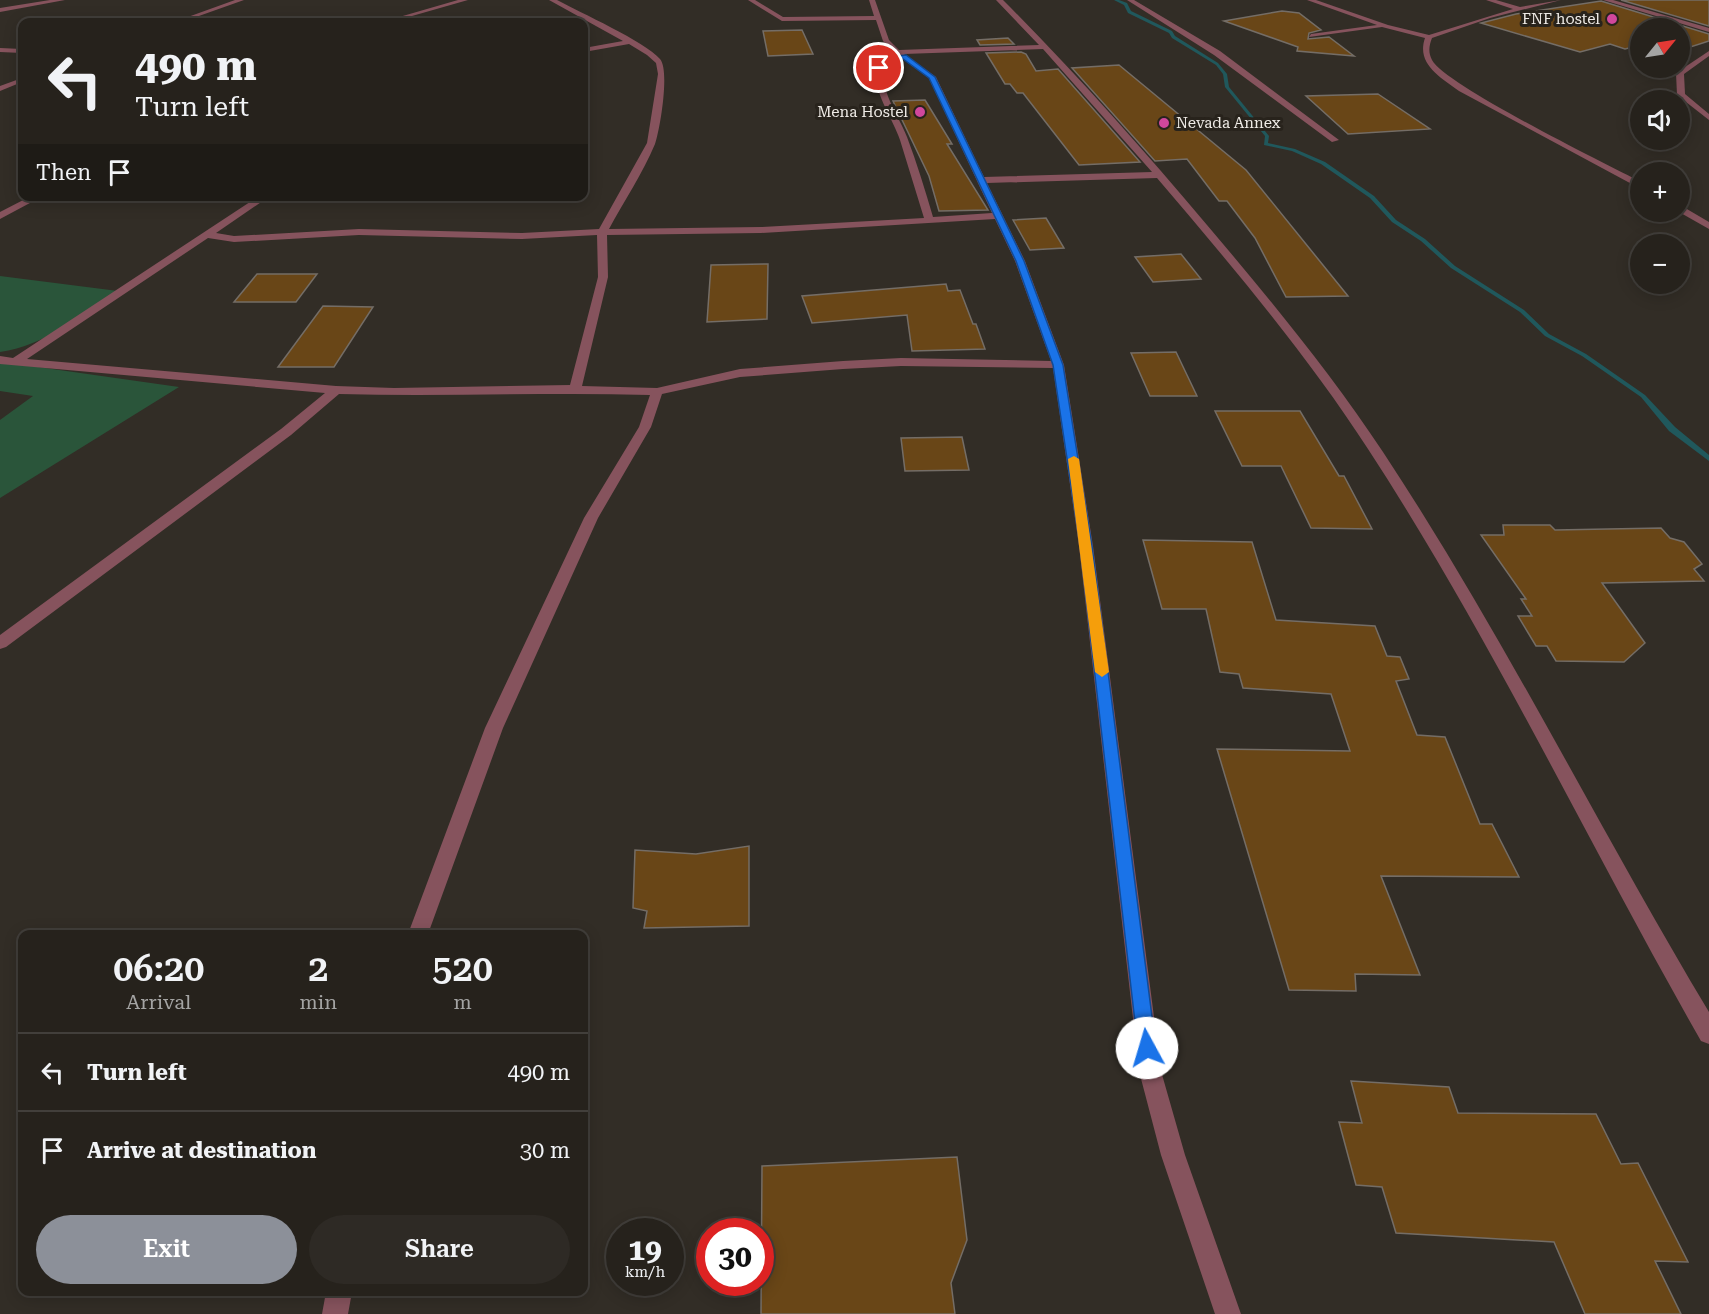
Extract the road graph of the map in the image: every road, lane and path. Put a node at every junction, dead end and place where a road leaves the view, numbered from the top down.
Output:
1 (62, 0) edge
2 (241, 0) edge
3 (465, 0) edge
4 (552, 0) edge
5 (751, 0) edge
6 (872, 0) edge
7 (999, 0) edge
8 (1130, 0) edge
9 (1310, 0) edge
10 (1489, 0) edge
11 (1558, 0) edge
12 (1606, 0) edge
13 (1546, 1) edge
14 (1518, 8) junction
15 (0, 10) edge
16 (189, 18) edge
17 (400, 18) edge
18 (586, 18) edge
19 (877, 18) junction
20 (588, 19) edge
21 (1386, 26) junction
22 (1709, 30) edge
23 (1311, 36) dead end
24 (1429, 37) junction
25 (631, 42) junction
26 (1047, 47) junction
27 (588, 49) edge
28 (0, 50) edge
29 (18, 51) edge
30 (1709, 53) edge
31 (901, 54) junction
32 (18, 82) edge
33 (0, 89) edge
34 (1681, 90) edge
35 (1690, 102) edge
36 (1690, 105) edge
37 (1709, 107) edge
38 (1709, 118) edge
39 (1335, 140) dead end
40 (1159, 175) junction
41 (983, 180) junction
42 (1630, 180) edge
43 (29, 201) edge
44 (258, 201) edge
45 (1690, 214) edge
46 (1, 215) edge
47 (999, 216) junction
48 (929, 219) junction
49 (1708, 224) edge
50 (602, 232) junction
51 (206, 235) junction
52 (0, 360) edge
53 (18, 360) junction
54 (1058, 365) junction
55 (575, 389) junction
56 (336, 390) junction
57 (657, 392) junction
58 (0, 643) edge
59 (419, 930) edge
60 (1709, 1033) edge
61 (338, 1296) edge
62 (335, 1314) edge
63 (1228, 1314) edge

1 - 15 street
2 - 16 street
3 - 17 street
4 - 18 street
5 - 19 street
6 - 19 street
7 - 26 street
8 - 39 street
9 - 21 street
10 - 14 street
11 - 13 street
12 - 22 street
13 - 14 street
14 - 24 street
19 - 31 street
20 - 25 street
21 - 23 street
21 - 24 street
24 - 42 street
25 - 27 street
25 - 50 street
26 - 31 street
26 - 40 street
28 - 29 street
30 - 34 street
31 - 41 street
31 - 48 street
32 - 33 street
35 - 37 street
36 - 38 street
40 - 41 street
40 - 60 street
41 - 47 street
43 - 46 street
44 - 51 street
45 - 49 street
47 - 48 street
47 - 54 street
48 - 50 street
50 - 51 street
50 - 55 street
51 - 53 street
52 - 53 street
53 - 56 street
54 - 57 street
54 - 63 street
55 - 56 street
55 - 57 street
56 - 58 street
57 - 59 street
61 - 62 street

